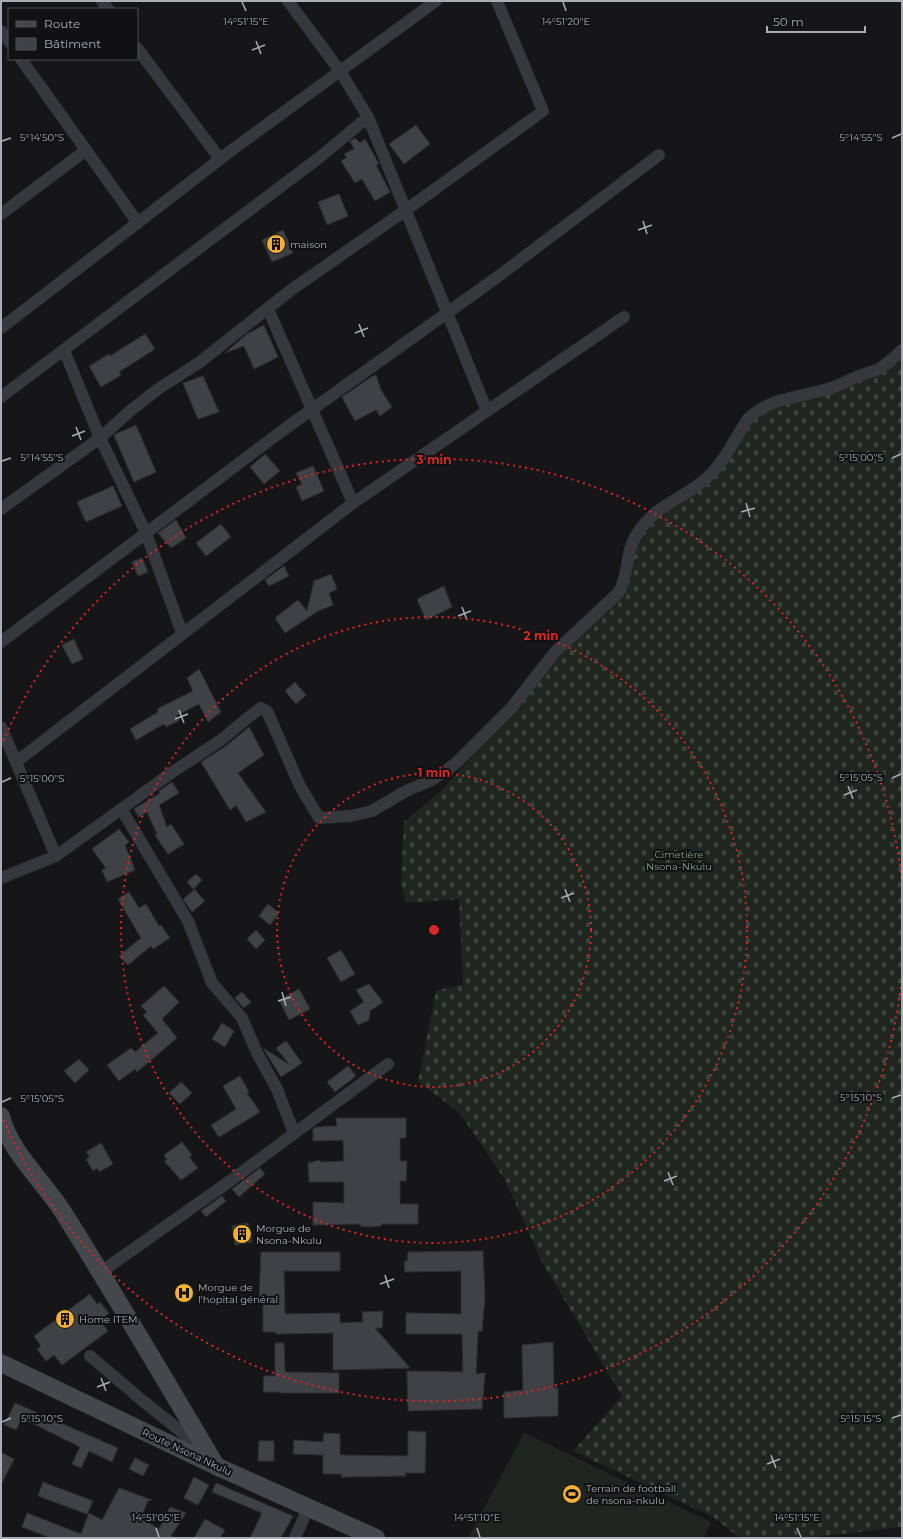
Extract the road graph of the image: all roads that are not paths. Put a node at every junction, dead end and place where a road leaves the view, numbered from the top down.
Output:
1 (288, 1) edge
2 (436, 1) edge
3 (497, 1) edge
4 (1, 31) edge
5 (8, 41) edge
6 (138, 49) edge
7 (22, 60) edge
8 (340, 71) junction
9 (368, 117) junction
10 (86, 151) junction
11 (658, 155) dead end
12 (220, 159) junction
13 (2, 210) edge
14 (406, 210) junction
15 (138, 223) junction
16 (268, 309) junction
17 (447, 313) junction
18 (624, 317) dead end
19 (1, 328) edge
20 (64, 350) junction
21 (902, 350) edge
22 (1, 397) edge
23 (312, 409) junction
24 (487, 411) junction
25 (100, 438) junction
26 (353, 503) junction
27 (1, 509) edge
28 (146, 533) junction
29 (182, 633) junction
30 (1, 642) edge
31 (1, 727) edge
32 (16, 762) junction
33 (122, 810) junction
34 (56, 856) junction
35 (1, 878) edge
36 (388, 1064) dead end
37 (1, 1116) edge
38 (294, 1133) junction
39 (101, 1272) junction
40 (90, 1356) dead end
41 (1, 1363) edge
42 (204, 1445) junction
43 (216, 1466) junction
44 (308, 1508) junction
45 (295, 1538) edge
46 (376, 1538) edge

1 - 8 street
2 - 8 street
3 - 14 street
4 - 5 street
6 - 12 street
7 - 10 street
8 - 9 street
8 - 12 street
9 - 14 street
9 - 20 street
10 - 13 street
10 - 15 street
11 - 17 street
12 - 15 street
14 - 16 street
14 - 17 street
15 - 19 street
16 - 23 street
16 - 25 street
17 - 23 street
17 - 24 street
18 - 24 street
20 - 22 street
20 - 25 street
21 - 33 street
23 - 26 street
23 - 28 street
24 - 26 street
25 - 27 street
25 - 28 street
26 - 29 street
28 - 29 street
28 - 30 street
29 - 32 street
31 - 32 street
32 - 34 street
33 - 34 street
33 - 38 street
34 - 35 street
36 - 38 street
37 - 39 street
38 - 39 street
39 - 42 street
40 - 42 street
41 - 43 street, Route Nsona Nkulu
42 - 43 street
43 - 44 street, Route Nsona Nkulu
44 - 45 street
44 - 46 street, Route Nsona Nkulu

